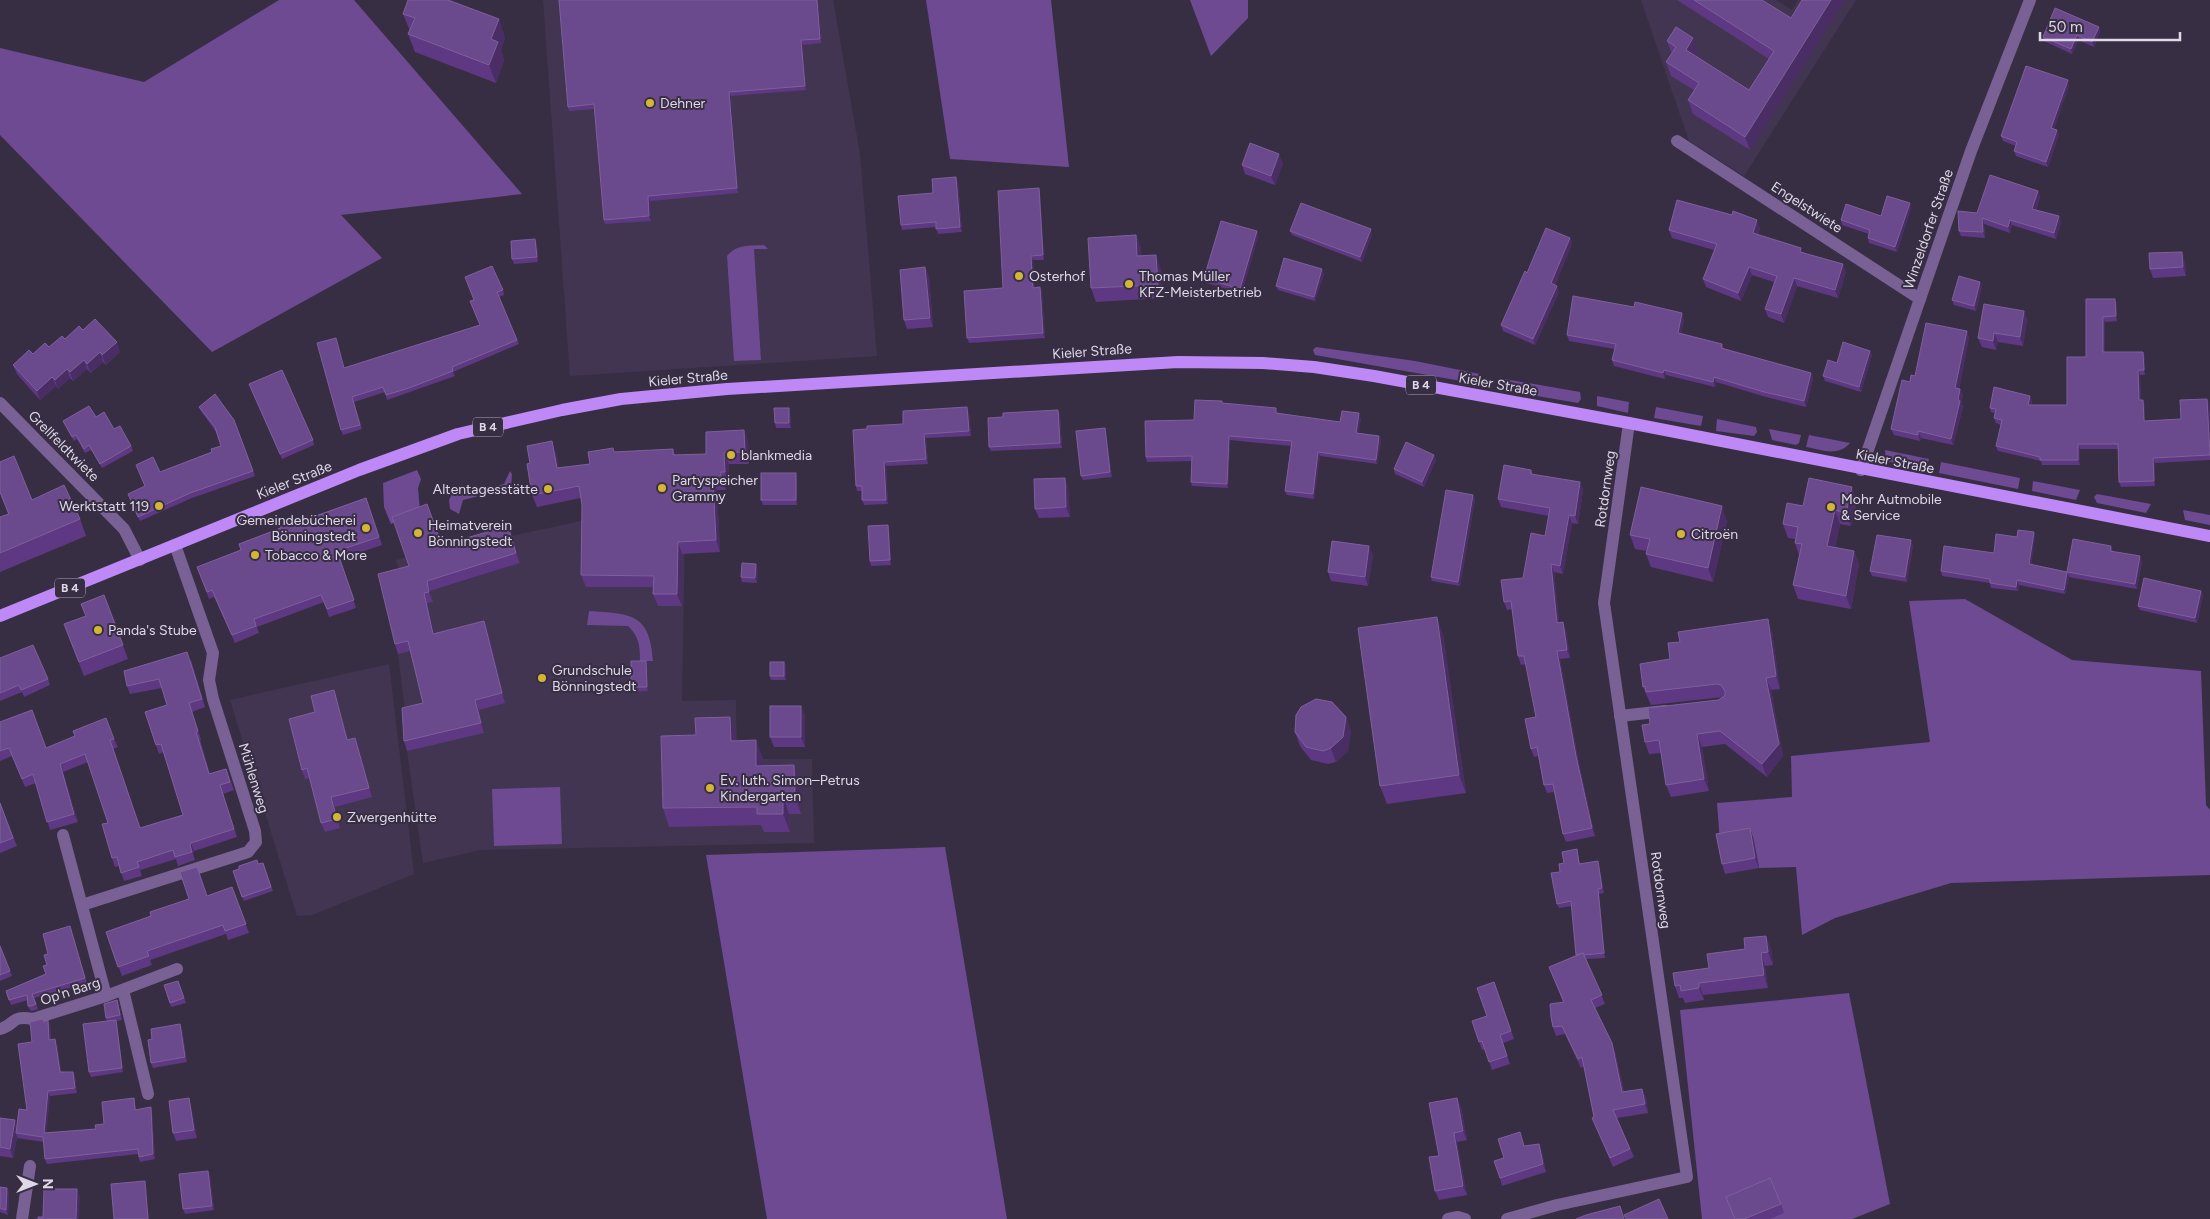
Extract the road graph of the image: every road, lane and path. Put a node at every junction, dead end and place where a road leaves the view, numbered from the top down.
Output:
1 (2030, 0) edge
2 (1677, 141) dead end
3 (1920, 299) junction
4 (0, 403) edge
5 (1630, 423) junction
6 (1861, 470) junction
7 (2210, 536) edge
8 (175, 545) junction
9 (140, 560) junction
10 (0, 616) edge
11 (1676, 710) edge
12 (1620, 716) junction
13 (63, 835) dead end
14 (82, 905) junction
15 (176, 969) dead end
16 (123, 990) junction
17 (106, 996) junction
18 (0, 1029) edge
19 (148, 1094) dead end
20 (30, 1166) dead end
21 (22, 1219) edge
22 (1448, 1219) edge
23 (1465, 1219) edge
24 (1507, 1219) edge

1 - 3 street, Winzeldorfer Straße
2 - 3 street, Engelstwiete
3 - 6 street, Winzeldorfer Straße
4 - 9 street, Grellfeldtwiete
5 - 6 main road, Kieler Straße / B 4
5 - 8 main road, Kieler Straße / B 4
5 - 12 street, Rotdornweg
6 - 7 main road, Kieler Straße / B 4
8 - 9 main road, Kieler Straße / B 4
8 - 14 street, Mühlenweg
9 - 10 main road, Kieler Straße / B 4
11 - 12 street
12 - 24 street, Rotdornweg
13 - 14 street
14 - 17 street
15 - 16 street, Op'n Barg
16 - 17 street, Op'n Barg
16 - 19 street
17 - 18 street, Op'n Barg
20 - 21 street
22 - 23 street

